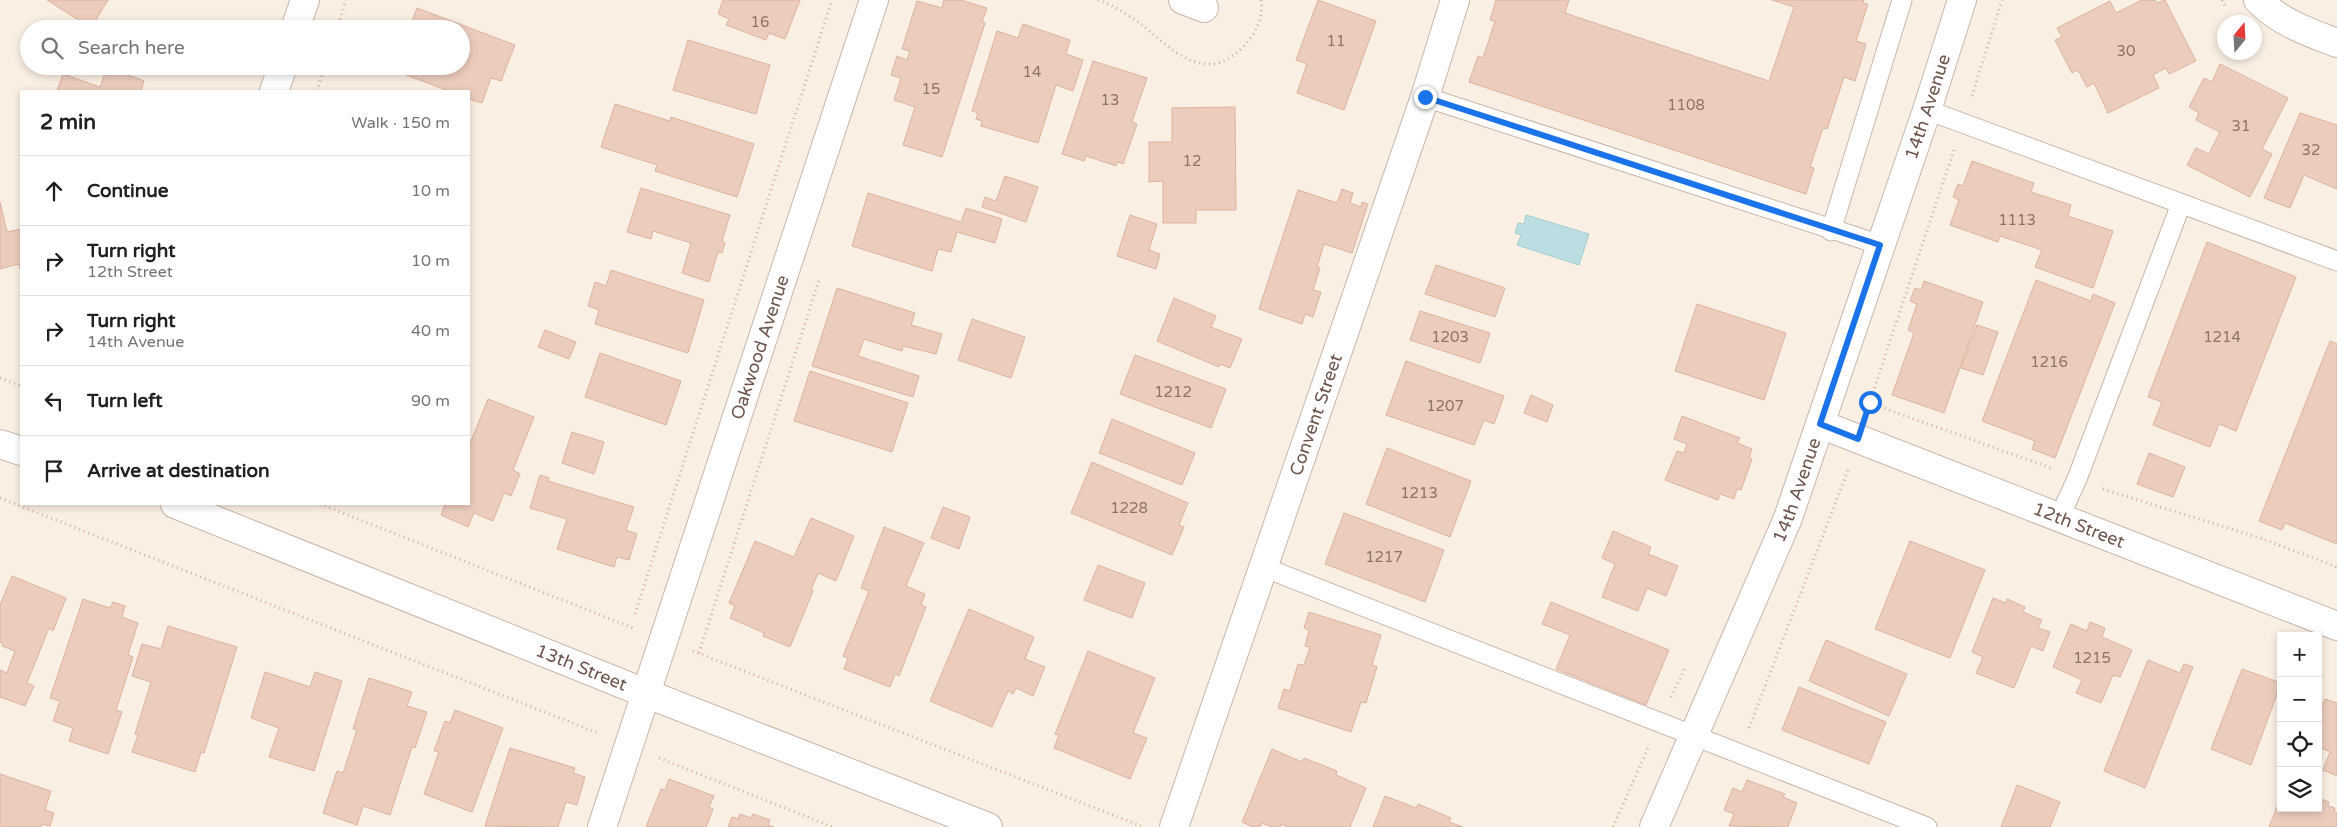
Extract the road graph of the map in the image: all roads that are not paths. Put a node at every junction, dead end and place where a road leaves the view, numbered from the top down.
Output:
1 (305, 0) edge
2 (874, 0) edge
3 (1455, 0) edge
4 (1902, 0) edge
5 (1962, 0) edge
6 (2258, 0) edge
7 (298, 20) edge
8 (2337, 43) edge
9 (279, 75) edge
10 (274, 90) edge
11 (1425, 97) junction
12 (1927, 110) junction
13 (2181, 204) junction
14 (1831, 230) junction
15 (1880, 245) junction
16 (2337, 262) edge
17 (1820, 424) junction
18 (177, 505) edge
19 (2059, 518) junction
20 (1263, 567) junction
21 (2337, 626) edge
22 (645, 693) junction
23 (1693, 735) junction
24 (602, 827) edge
25 (988, 827) edge
26 (1174, 827) edge
27 (1654, 827) edge
28 (1927, 827) edge

1 - 7 street
2 - 22 street, Oakwood Avenue
3 - 11 street, Convent Street
4 - 14 lane
5 - 12 street, 14th Avenue
6 - 8 street
9 - 10 street
11 - 14 lane
11 - 20 street, Convent Street
12 - 13 lane
12 - 15 street, 14th Avenue
13 - 16 lane
13 - 19 lane
14 - 15 lane
15 - 17 street, 14th Avenue
17 - 19 street, 12th Street
17 - 23 street, 14th Avenue
18 - 22 street, 13th Street
19 - 21 street, 12th Street
20 - 23 lane
20 - 26 street, Convent Street
22 - 24 street, Oakwood Avenue
22 - 25 street, 13th Street
23 - 27 street, 14th Avenue
23 - 28 lane

